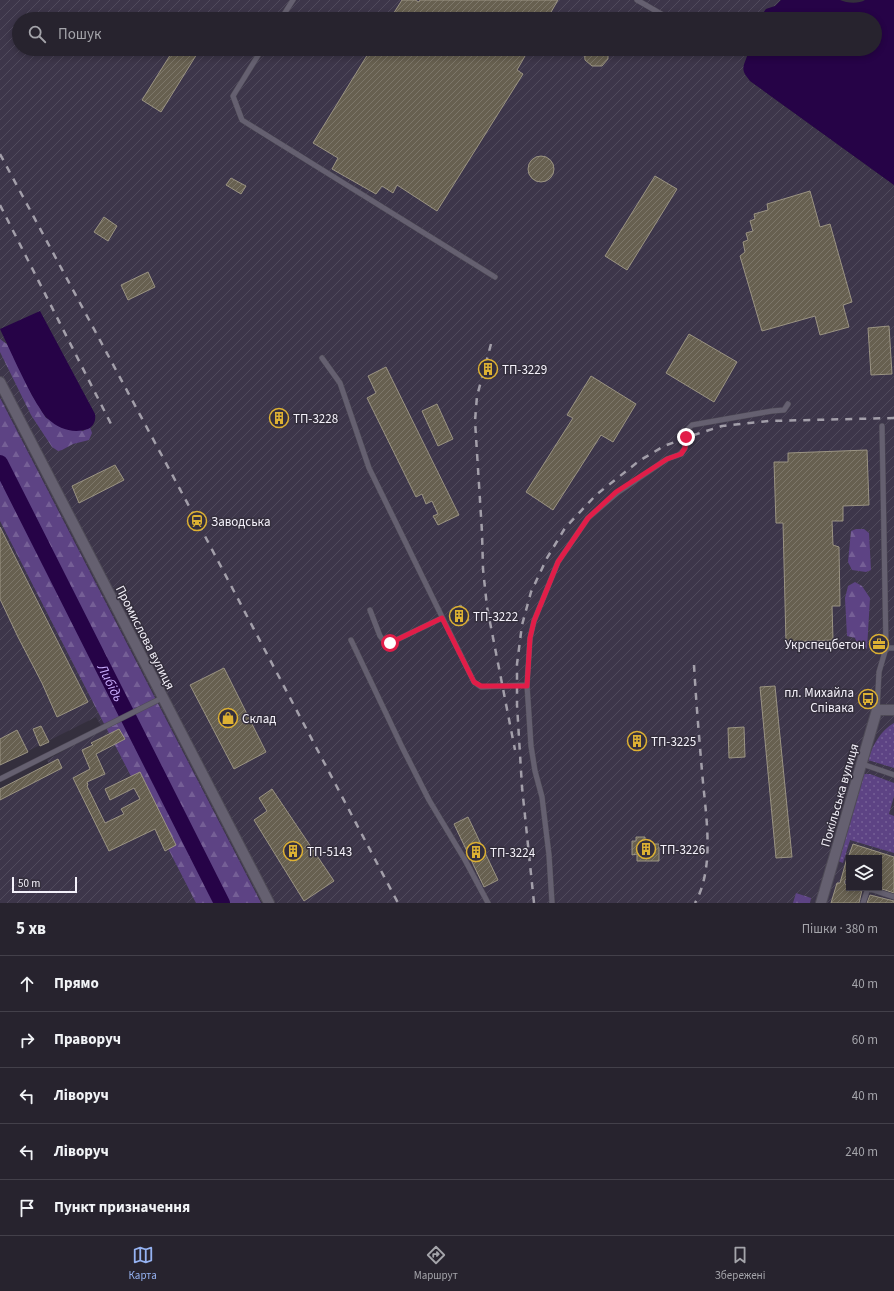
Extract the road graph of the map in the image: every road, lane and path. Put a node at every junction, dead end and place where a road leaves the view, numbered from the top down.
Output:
1 (293, 0) edge
2 (637, 0) edge
3 (285, 12) edge
4 (658, 12) edge
5 (258, 56) edge
6 (495, 277) dead end
7 (322, 358) dead end
8 (0, 382) edge
9 (788, 404) dead end
10 (882, 426) dead end
11 (370, 610) dead end
12 (442, 618) junction
13 (351, 640) dead end
14 (886, 648) junction
15 (894, 648) edge
16 (527, 686) junction
17 (162, 698) junction
18 (877, 710) junction
19 (894, 710) edge
20 (862, 764) junction
21 (894, 775) edge
22 (0, 779) edge
23 (867, 891) edge
24 (878, 891) edge
25 (894, 896) edge
26 (269, 903) edge
27 (488, 903) edge
28 (552, 903) edge
29 (821, 903) edge
30 (863, 903) edge

1 - 3 lane
2 - 4 lane
5 - 6 lane
7 - 12 lane
8 - 17 street, Промислова вулиця
9 - 16 lane
10 - 14 lane
11 - 12 lane
12 - 16 lane
13 - 27 lane
14 - 15 lane
14 - 18 lane
16 - 28 lane
17 - 22 lane
17 - 26 street, Промислова вулиця
18 - 19 street
18 - 20 street, Покільська вулиця
20 - 21 lane
20 - 29 street, Покільська вулиця
23 - 30 lane
24 - 25 lane

